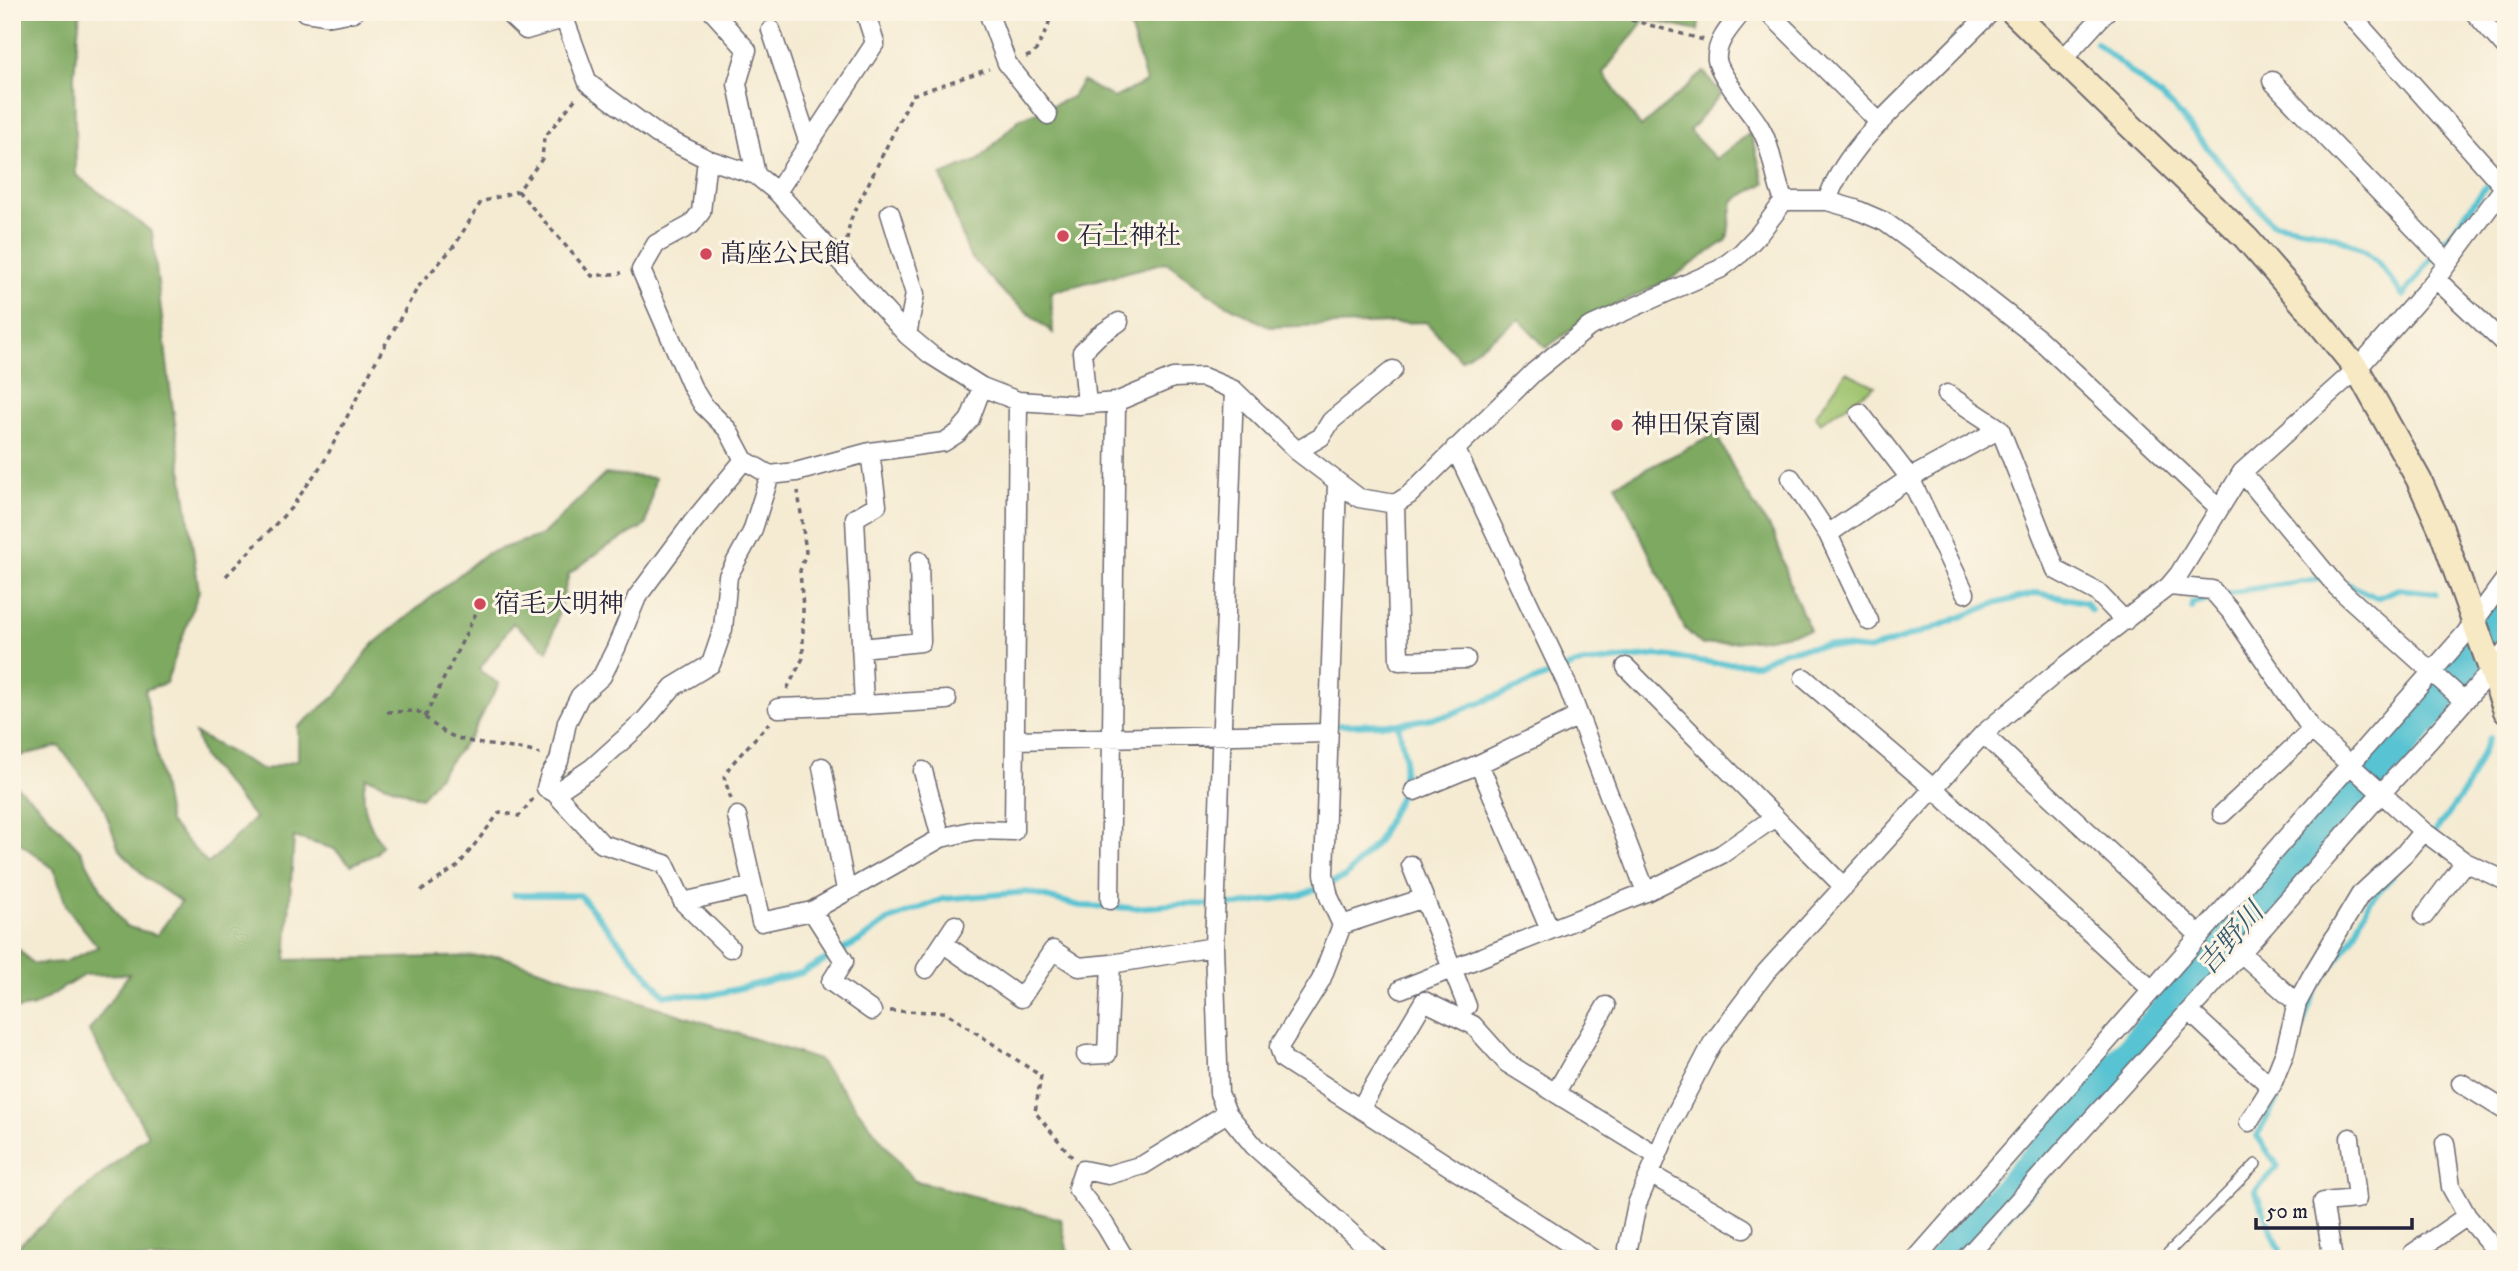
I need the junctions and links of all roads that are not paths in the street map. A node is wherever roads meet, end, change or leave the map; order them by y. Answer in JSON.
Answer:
{"nodes":[{"id":1,"x":305,"y":12,"type":"edge"},
{"id":2,"x":354,"y":12,"type":"edge"},
{"id":3,"x":713,"y":12,"type":"edge"},
{"id":4,"x":865,"y":12,"type":"edge"},
{"id":5,"x":988,"y":12,"type":"edge"},
{"id":6,"x":1742,"y":12,"type":"edge"},
{"id":7,"x":1768,"y":12,"type":"edge"},
{"id":8,"x":1991,"y":12,"type":"edge"},
{"id":9,"x":2013,"y":12,"type":"edge"},
{"id":10,"x":2106,"y":12,"type":"edge"},
{"id":11,"x":2348,"y":12,"type":"edge"},
{"id":12,"x":2474,"y":12,"type":"edge"},
{"id":13,"x":511,"y":16,"type":"dead end"},
{"id":14,"x":562,"y":16,"type":"edge"},
{"id":15,"x":771,"y":30,"type":"dead end"},
{"id":16,"x":2506,"y":48,"type":"edge"},
{"id":17,"x":2070,"y":52,"type":"junction"},
{"id":18,"x":2272,"y":81,"type":"dead end"},
{"id":19,"x":1048,"y":116,"type":"dead end"},
{"id":20,"x":1880,"y":122,"type":"junction"},
{"id":21,"x":810,"y":144,"type":"junction"},
{"id":22,"x":707,"y":159,"type":"junction"},
{"id":23,"x":755,"y":175,"type":"junction"},
{"id":24,"x":2498,"y":180,"type":"edge"},
{"id":25,"x":776,"y":192,"type":"junction"},
{"id":26,"x":1784,"y":201,"type":"junction"},
{"id":27,"x":1827,"y":201,"type":"junction"},
{"id":28,"x":890,"y":213,"type":"dead end"},
{"id":29,"x":2440,"y":253,"type":"junction"},
{"id":30,"x":2436,"y":279,"type":"junction"},
{"id":31,"x":1119,"y":322,"type":"dead end"},
{"id":32,"x":907,"y":335,"type":"junction"},
{"id":33,"x":2506,"y":345,"type":"edge"},
{"id":34,"x":2357,"y":369,"type":"junction"},
{"id":35,"x":1393,"y":370,"type":"dead end"},
{"id":36,"x":982,"y":387,"type":"junction"},
{"id":37,"x":1234,"y":390,"type":"junction"},
{"id":38,"x":1947,"y":394,"type":"dead end"},
{"id":39,"x":1018,"y":401,"type":"junction"},
{"id":40,"x":1116,"y":402,"type":"junction"},
{"id":41,"x":1087,"y":404,"type":"junction"},
{"id":42,"x":1860,"y":413,"type":"dead end"},
{"id":43,"x":2000,"y":429,"type":"junction"},
{"id":44,"x":1455,"y":448,"type":"junction"},
{"id":45,"x":1297,"y":451,"type":"junction"},
{"id":46,"x":870,"y":452,"type":"junction"},
{"id":47,"x":744,"y":460,"type":"junction"},
{"id":48,"x":2242,"y":472,"type":"junction"},
{"id":49,"x":770,"y":475,"type":"junction"},
{"id":50,"x":1791,"y":478,"type":"dead end"},
{"id":51,"x":1910,"y":478,"type":"junction"},
{"id":52,"x":1338,"y":483,"type":"junction"},
{"id":53,"x":1395,"y":504,"type":"junction"},
{"id":54,"x":2220,"y":508,"type":"junction"},
{"id":55,"x":1828,"y":534,"type":"junction"},
{"id":56,"x":919,"y":561,"type":"dead end"},
{"id":57,"x":2506,"y":578,"type":"edge"},
{"id":58,"x":2169,"y":586,"type":"junction"},
{"id":59,"x":1965,"y":593,"type":"dead end"},
{"id":60,"x":1869,"y":621,"type":"dead end"},
{"id":61,"x":2124,"y":621,"type":"junction"},
{"id":62,"x":2476,"y":628,"type":"junction"},
{"id":63,"x":861,"y":648,"type":"junction"},
{"id":64,"x":1466,"y":659,"type":"dead end"},
{"id":65,"x":2495,"y":660,"type":"edge"},
{"id":66,"x":1626,"y":667,"type":"dead end"},
{"id":67,"x":2434,"y":674,"type":"junction"},
{"id":68,"x":1804,"y":678,"type":"dead end"},
{"id":69,"x":2462,"y":698,"type":"junction"},
{"id":70,"x":947,"y":700,"type":"dead end"},
{"id":71,"x":864,"y":705,"type":"junction"},
{"id":72,"x":778,"y":708,"type":"road end"},
{"id":73,"x":2506,"y":711,"type":"edge"},
{"id":74,"x":1578,"y":716,"type":"junction"},
{"id":75,"x":2312,"y":730,"type":"junction"},
{"id":76,"x":1328,"y":733,"type":"junction"},
{"id":77,"x":1983,"y":734,"type":"junction"},
{"id":78,"x":1221,"y":735,"type":"junction"},
{"id":79,"x":1114,"y":738,"type":"junction"},
{"id":80,"x":1015,"y":740,"type":"junction"},
{"id":81,"x":1479,"y":764,"type":"junction"},
{"id":82,"x":2351,"y":767,"type":"junction"},
{"id":83,"x":822,"y":768,"type":"dead end"},
{"id":84,"x":923,"y":771,"type":"dead end"},
{"id":85,"x":1933,"y":788,"type":"junction"},
{"id":86,"x":2378,"y":790,"type":"junction"},
{"id":87,"x":1414,"y":791,"type":"dead end"},
{"id":88,"x":555,"y":793,"type":"junction"},
{"id":89,"x":2222,"y":814,"type":"dead end"},
{"id":90,"x":737,"y":816,"type":"road end"},
{"id":91,"x":1775,"y":817,"type":"junction"},
{"id":92,"x":2429,"y":835,"type":"junction"},
{"id":93,"x":941,"y":838,"type":"junction"},
{"id":94,"x":2465,"y":862,"type":"junction"},
{"id":95,"x":1411,"y":866,"type":"dead end"},
{"id":96,"x":2506,"y":881,"type":"edge"},
{"id":97,"x":753,"y":886,"type":"junction"},
{"id":98,"x":1844,"y":887,"type":"junction"},
{"id":99,"x":846,"y":890,"type":"junction"},
{"id":100,"x":1646,"y":892,"type":"junction"},
{"id":101,"x":1424,"y":898,"type":"junction"},
{"id":102,"x":1110,"y":900,"type":"dead end"},
{"id":103,"x":683,"y":902,"type":"junction"},
{"id":104,"x":812,"y":911,"type":"junction"},
{"id":105,"x":2424,"y":916,"type":"dead end"},
{"id":106,"x":955,"y":925,"type":"dead end"},
{"id":107,"x":1342,"y":925,"type":"junction"},
{"id":108,"x":1550,"y":930,"type":"junction"},
{"id":109,"x":2200,"y":936,"type":"junction"},
{"id":110,"x":944,"y":944,"type":"junction"},
{"id":111,"x":1214,"y":947,"type":"junction"},
{"id":112,"x":730,"y":948,"type":"dead end"},
{"id":113,"x":2242,"y":954,"type":"junction"},
{"id":114,"x":1111,"y":964,"type":"junction"},
{"id":115,"x":926,"y":969,"type":"dead end"},
{"id":116,"x":1452,"y":969,"type":"junction"},
{"id":117,"x":1401,"y":989,"type":"dead end"},
{"id":118,"x":2152,"y":990,"type":"junction"},
{"id":119,"x":2297,"y":1003,"type":"junction"},
{"id":120,"x":1467,"y":1006,"type":"dead end"},
{"id":121,"x":1606,"y":1006,"type":"dead end"},
{"id":122,"x":872,"y":1011,"type":"road end"},
{"id":123,"x":2190,"y":1012,"type":"junction"},
{"id":124,"x":1086,"y":1055,"type":"dead end"},
{"id":125,"x":2461,"y":1083,"type":"dead end"},
{"id":126,"x":2271,"y":1087,"type":"junction"},
{"id":127,"x":1556,"y":1092,"type":"junction"},
{"id":128,"x":1360,"y":1109,"type":"junction"},
{"id":129,"x":2506,"y":1111,"type":"edge"},
{"id":130,"x":1227,"y":1113,"type":"junction"},
{"id":131,"x":2249,"y":1122,"type":"dead end"},
{"id":132,"x":2350,"y":1138,"type":"dead end"},
{"id":133,"x":2445,"y":1143,"type":"dead end"},
{"id":134,"x":1656,"y":1155,"type":"junction"},
{"id":135,"x":2256,"y":1164,"type":"dead end"},
{"id":136,"x":1650,"y":1174,"type":"junction"},
{"id":137,"x":2467,"y":1216,"type":"junction"},
{"id":138,"x":1744,"y":1228,"type":"dead end"},
{"id":139,"x":2506,"y":1254,"type":"edge"},
{"id":140,"x":1369,"y":1255,"type":"edge"},
{"id":141,"x":1125,"y":1259,"type":"edge"},
{"id":142,"x":1593,"y":1259,"type":"edge"},
{"id":143,"x":1629,"y":1259,"type":"edge"},
{"id":144,"x":1916,"y":1259,"type":"edge"},
{"id":145,"x":1965,"y":1259,"type":"edge"},
{"id":146,"x":2162,"y":1259,"type":"edge"},
{"id":147,"x":2333,"y":1259,"type":"edge"},
{"id":148,"x":2411,"y":1259,"type":"edge"}],
"edges":[{"from":1,"to":2,"type":"street"},
{"from":3,"to":23,"type":"street"},
{"from":4,"to":21,"type":"street"},
{"from":5,"to":19,"type":"street"},
{"from":6,"to":26,"type":"street"},
{"from":7,"to":20,"type":"street"},
{"from":8,"to":20,"type":"street"},
{"from":9,"to":17,"type":"street"},
{"from":10,"to":17,"type":"street"},
{"from":11,"to":24,"type":"street"},
{"from":12,"to":16,"type":"street"},
{"from":13,"to":14,"type":"street"},
{"from":14,"to":22,"type":"street"},
{"from":15,"to":21,"type":"street"},
{"from":17,"to":34,"type":"street"},
{"from":18,"to":29,"type":"street"},
{"from":20,"to":27,"type":"street"},
{"from":21,"to":25,"type":"street"},
{"from":22,"to":23,"type":"street"},
{"from":22,"to":47,"type":"street"},
{"from":23,"to":25,"type":"street"},
{"from":24,"to":29,"type":"street"},
{"from":25,"to":32,"type":"street"},
{"from":26,"to":27,"type":"street"},
{"from":26,"to":44,"type":"street"},
{"from":27,"to":54,"type":"street"},
{"from":28,"to":32,"type":"street"},
{"from":29,"to":30,"type":"street"},
{"from":30,"to":33,"type":"street"},
{"from":30,"to":34,"type":"street"},
{"from":31,"to":41,"type":"street"},
{"from":32,"to":36,"type":"street"},
{"from":34,"to":48,"type":"street"},
{"from":34,"to":62,"type":"street"},
{"from":35,"to":45,"type":"street"},
{"from":36,"to":39,"type":"street"},
{"from":36,"to":46,"type":"street"},
{"from":37,"to":40,"type":"street"},
{"from":37,"to":45,"type":"street"},
{"from":37,"to":78,"type":"street"},
{"from":38,"to":43,"type":"street"},
{"from":39,"to":41,"type":"street"},
{"from":39,"to":80,"type":"street"},
{"from":40,"to":41,"type":"street"},
{"from":40,"to":79,"type":"street"},
{"from":42,"to":51,"type":"street"},
{"from":43,"to":51,"type":"street"},
{"from":43,"to":61,"type":"street"},
{"from":44,"to":53,"type":"street"},
{"from":44,"to":74,"type":"street"},
{"from":45,"to":52,"type":"street"},
{"from":46,"to":49,"type":"street"},
{"from":46,"to":63,"type":"street"},
{"from":47,"to":49,"type":"street"},
{"from":47,"to":88,"type":"street"},
{"from":48,"to":54,"type":"street"},
{"from":48,"to":67,"type":"street"},
{"from":49,"to":88,"type":"street"},
{"from":50,"to":55,"type":"street"},
{"from":51,"to":55,"type":"street"},
{"from":51,"to":59,"type":"street"},
{"from":52,"to":53,"type":"street"},
{"from":52,"to":76,"type":"street"},
{"from":53,"to":64,"type":"street"},
{"from":54,"to":58,"type":"street"},
{"from":55,"to":60,"type":"street"},
{"from":56,"to":63,"type":"street"},
{"from":57,"to":62,"type":"street"},
{"from":58,"to":61,"type":"street"},
{"from":58,"to":75,"type":"street"},
{"from":61,"to":77,"type":"street"},
{"from":62,"to":65,"type":"street"},
{"from":62,"to":67,"type":"street"},
{"from":63,"to":71,"type":"street"},
{"from":65,"to":69,"type":"street"},
{"from":65,"to":73,"type":"street"},
{"from":66,"to":91,"type":"street"},
{"from":67,"to":69,"type":"street"},
{"from":67,"to":82,"type":"street"},
{"from":68,"to":85,"type":"street"},
{"from":69,"to":86,"type":"street"},
{"from":70,"to":71,"type":"street"},
{"from":71,"to":72,"type":"street"},
{"from":74,"to":81,"type":"street"},
{"from":74,"to":100,"type":"street"},
{"from":75,"to":82,"type":"street"},
{"from":75,"to":89,"type":"street"},
{"from":76,"to":78,"type":"street"},
{"from":76,"to":107,"type":"street"},
{"from":77,"to":85,"type":"street"},
{"from":77,"to":109,"type":"street"},
{"from":78,"to":79,"type":"street"},
{"from":78,"to":111,"type":"street"},
{"from":79,"to":80,"type":"street"},
{"from":79,"to":102,"type":"street"},
{"from":80,"to":93,"type":"street"},
{"from":81,"to":87,"type":"street"},
{"from":81,"to":108,"type":"street"},
{"from":82,"to":86,"type":"street"},
{"from":82,"to":109,"type":"street"},
{"from":83,"to":99,"type":"street"},
{"from":84,"to":93,"type":"street"},
{"from":85,"to":98,"type":"street"},
{"from":85,"to":118,"type":"street"},
{"from":86,"to":92,"type":"street"},
{"from":86,"to":113,"type":"street"},
{"from":88,"to":103,"type":"street"},
{"from":90,"to":97,"type":"street"},
{"from":91,"to":98,"type":"street"},
{"from":91,"to":100,"type":"street"},
{"from":92,"to":94,"type":"street"},
{"from":92,"to":119,"type":"street"},
{"from":93,"to":99,"type":"street"},
{"from":94,"to":96,"type":"street"},
{"from":94,"to":105,"type":"street"},
{"from":95,"to":101,"type":"street"},
{"from":97,"to":103,"type":"street"},
{"from":97,"to":104,"type":"street"},
{"from":98,"to":134,"type":"street"},
{"from":99,"to":104,"type":"street"},
{"from":100,"to":108,"type":"street"},
{"from":101,"to":107,"type":"street"},
{"from":101,"to":116,"type":"street"},
{"from":103,"to":112,"type":"street"},
{"from":104,"to":122,"type":"street"},
{"from":106,"to":110,"type":"street"},
{"from":107,"to":128,"type":"street"},
{"from":108,"to":116,"type":"street"},
{"from":109,"to":118,"type":"street"},
{"from":110,"to":114,"type":"street"},
{"from":110,"to":115,"type":"street"},
{"from":111,"to":114,"type":"street"},
{"from":111,"to":130,"type":"street"},
{"from":113,"to":119,"type":"street"},
{"from":113,"to":123,"type":"street"},
{"from":114,"to":124,"type":"street"},
{"from":116,"to":117,"type":"street"},
{"from":116,"to":120,"type":"street"},
{"from":118,"to":144,"type":"street"},
{"from":119,"to":126,"type":"street"},
{"from":121,"to":127,"type":"street"},
{"from":123,"to":126,"type":"street"},
{"from":123,"to":145,"type":"street"},
{"from":125,"to":129,"type":"street"},
{"from":126,"to":131,"type":"street"},
{"from":127,"to":128,"type":"street"},
{"from":127,"to":134,"type":"street"},
{"from":128,"to":142,"type":"street"},
{"from":130,"to":140,"type":"street"},
{"from":130,"to":141,"type":"street"},
{"from":132,"to":147,"type":"street"},
{"from":133,"to":137,"type":"street"},
{"from":134,"to":136,"type":"street"},
{"from":135,"to":146,"type":"lane"},
{"from":136,"to":138,"type":"street"},
{"from":136,"to":143,"type":"street"},
{"from":137,"to":139,"type":"street"},
{"from":137,"to":148,"type":"street"}]}
